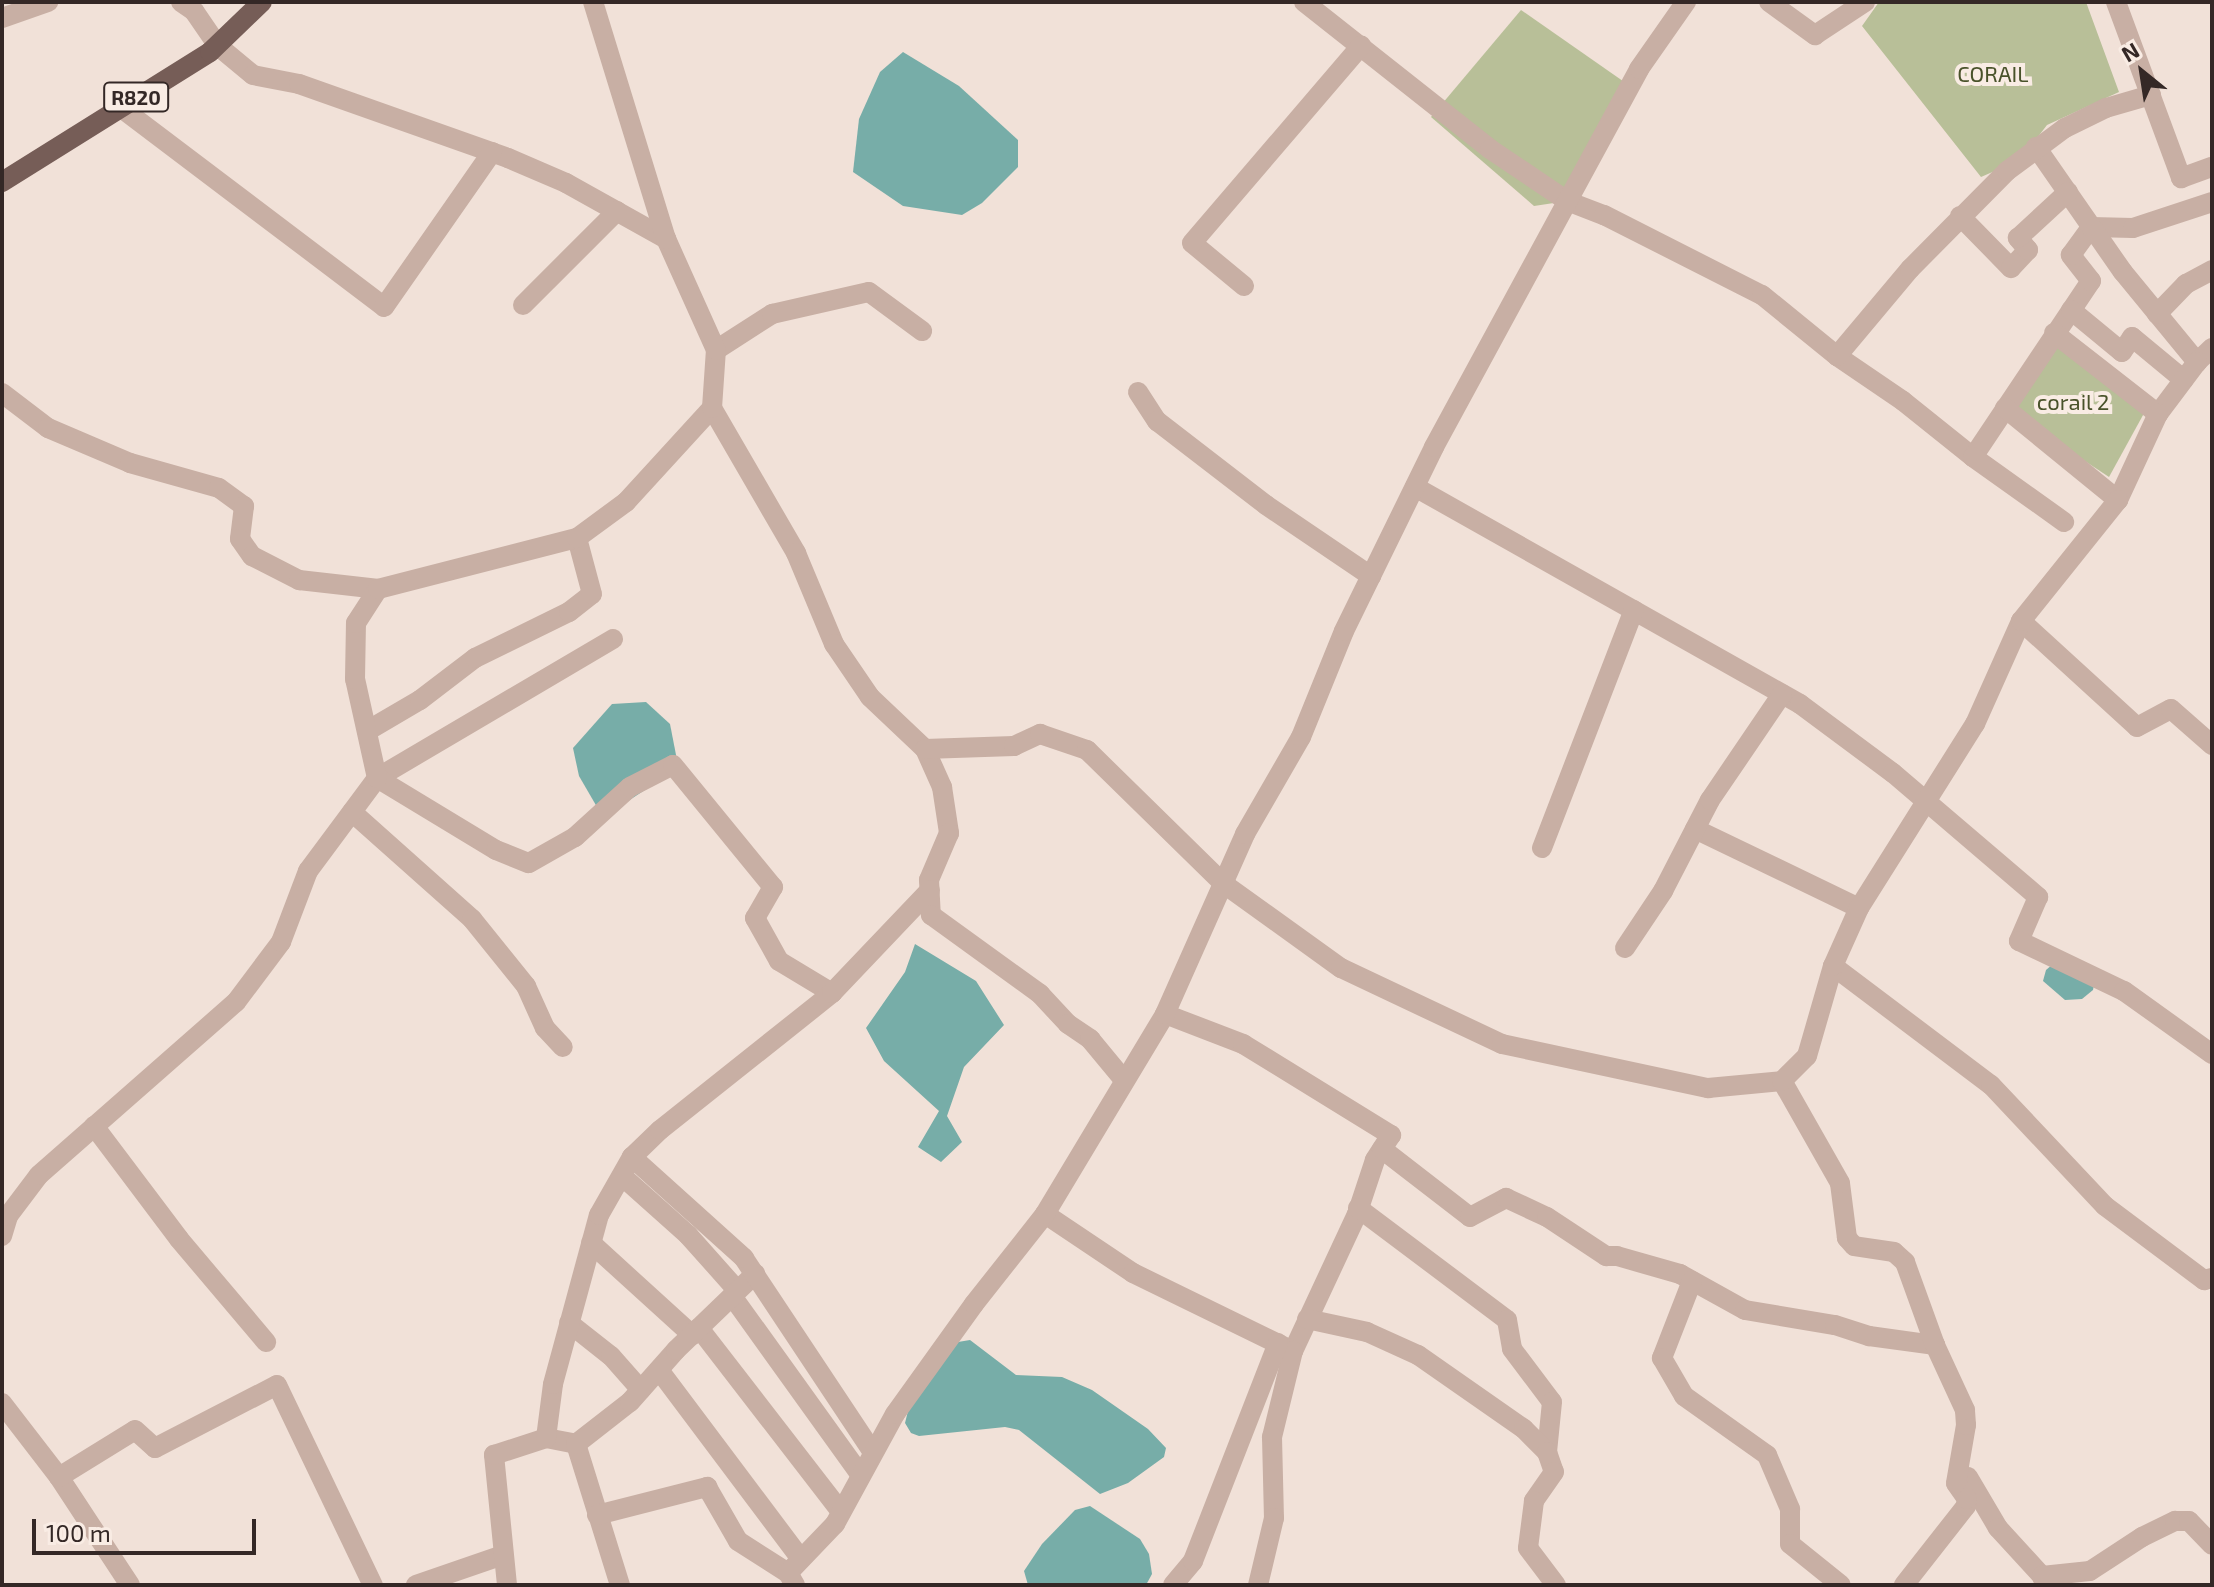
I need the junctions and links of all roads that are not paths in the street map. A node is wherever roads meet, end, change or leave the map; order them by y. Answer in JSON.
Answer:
{"nodes":[{"id":1,"x":48,"y":2,"type":"edge"},
{"id":2,"x":181,"y":2,"type":"edge"},
{"id":3,"x":262,"y":2,"type":"edge"},
{"id":4,"x":593,"y":2,"type":"edge"},
{"id":5,"x":1304,"y":2,"type":"edge"},
{"id":6,"x":1686,"y":2,"type":"edge"},
{"id":7,"x":1865,"y":2,"type":"edge"},
{"id":8,"x":2116,"y":2,"type":"edge"},
{"id":9,"x":1778,"y":5,"type":"edge"},
{"id":10,"x":2,"y":18,"type":"edge"},
{"id":11,"x":218,"y":46,"type":"junction"},
{"id":12,"x":1361,"y":46,"type":"junction"},
{"id":13,"x":2151,"y":95,"type":"junction"},
{"id":14,"x":120,"y":107,"type":"junction"},
{"id":15,"x":2036,"y":147,"type":"junction"},
{"id":16,"x":492,"y":152,"type":"junction"},
{"id":17,"x":2212,"y":167,"type":"edge"},
{"id":18,"x":2,"y":182,"type":"edge"},
{"id":19,"x":2068,"y":192,"type":"junction"},
{"id":20,"x":1567,"y":201,"type":"junction"},
{"id":21,"x":2212,"y":202,"type":"edge"},
{"id":22,"x":617,"y":211,"type":"junction"},
{"id":23,"x":1960,"y":216,"type":"junction"},
{"id":24,"x":2091,"y":227,"type":"junction"},
{"id":25,"x":666,"y":239,"type":"junction"},
{"id":26,"x":2212,"y":270,"type":"edge"},
{"id":27,"x":1244,"y":286,"type":"dead end"},
{"id":28,"x":523,"y":305,"type":"dead end"},
{"id":29,"x":2071,"y":310,"type":"junction"},
{"id":30,"x":2157,"y":314,"type":"junction"},
{"id":31,"x":922,"y":331,"type":"dead end"},
{"id":32,"x":2054,"y":333,"type":"junction"},
{"id":33,"x":716,"y":350,"type":"junction"},
{"id":34,"x":2205,"y":355,"type":"edge"},
{"id":35,"x":1837,"y":356,"type":"junction"},
{"id":36,"x":2184,"y":380,"type":"junction"},
{"id":37,"x":1138,"y":392,"type":"dead end"},
{"id":38,"x":2,"y":393,"type":"edge"},
{"id":39,"x":712,"y":408,"type":"junction"},
{"id":40,"x":2005,"y":408,"type":"junction"},
{"id":41,"x":2158,"y":414,"type":"junction"},
{"id":42,"x":1973,"y":457,"type":"junction"},
{"id":43,"x":1415,"y":487,"type":"junction"},
{"id":44,"x":2118,"y":500,"type":"junction"},
{"id":45,"x":2064,"y":522,"type":"dead end"},
{"id":46,"x":577,"y":538,"type":"junction"},
{"id":47,"x":1371,"y":576,"type":"junction"},
{"id":48,"x":378,"y":589,"type":"junction"},
{"id":49,"x":1634,"y":610,"type":"junction"},
{"id":50,"x":2021,"y":621,"type":"junction"},
{"id":51,"x":613,"y":639,"type":"dead end"},
{"id":52,"x":1782,"y":694,"type":"junction"},
{"id":53,"x":367,"y":731,"type":"junction"},
{"id":54,"x":2212,"y":745,"type":"edge"},
{"id":55,"x":925,"y":749,"type":"junction"},
{"id":56,"x":377,"y":778,"type":"junction"},
{"id":57,"x":1927,"y":803,"type":"junction"},
{"id":58,"x":352,"y":812,"type":"junction"},
{"id":59,"x":1695,"y":829,"type":"junction"},
{"id":60,"x":1542,"y":848,"type":"dead end"},
{"id":61,"x":1224,"y":884,"type":"junction"},
{"id":62,"x":930,"y":890,"type":"junction"},
{"id":63,"x":1859,"y":908,"type":"junction"},
{"id":64,"x":1625,"y":948,"type":"dead end"},
{"id":65,"x":1833,"y":966,"type":"junction"},
{"id":66,"x":832,"y":993,"type":"junction"},
{"id":67,"x":1165,"y":1014,"type":"junction"},
{"id":68,"x":563,"y":1047,"type":"dead end"},
{"id":69,"x":2212,"y":1054,"type":"edge"},
{"id":70,"x":1124,"y":1080,"type":"junction"},
{"id":71,"x":1782,"y":1081,"type":"junction"},
{"id":72,"x":94,"y":1126,"type":"junction"},
{"id":73,"x":1382,"y":1149,"type":"junction"},
{"id":74,"x":632,"y":1157,"type":"junction"},
{"id":75,"x":622,"y":1176,"type":"junction"},
{"id":76,"x":1358,"y":1208,"type":"junction"},
{"id":77,"x":1045,"y":1214,"type":"junction"},
{"id":78,"x":2,"y":1236,"type":"edge"},
{"id":79,"x":591,"y":1243,"type":"junction"},
{"id":80,"x":755,"y":1274,"type":"junction"},
{"id":81,"x":2212,"y":1278,"type":"edge"},
{"id":82,"x":1692,"y":1281,"type":"junction"},
{"id":83,"x":735,"y":1293,"type":"junction"},
{"id":84,"x":1307,"y":1319,"type":"junction"},
{"id":85,"x":569,"y":1323,"type":"junction"},
{"id":86,"x":696,"y":1331,"type":"junction"},
{"id":87,"x":266,"y":1342,"type":"dead end"},
{"id":88,"x":1935,"y":1345,"type":"junction"},
{"id":89,"x":1285,"y":1347,"type":"junction"},
{"id":90,"x":659,"y":1370,"type":"junction"},
{"id":91,"x":641,"y":1390,"type":"junction"},
{"id":92,"x":2,"y":1403,"type":"edge"},
{"id":93,"x":546,"y":1438,"type":"junction"},
{"id":94,"x":576,"y":1444,"type":"junction"},
{"id":95,"x":872,"y":1451,"type":"junction"},
{"id":96,"x":1547,"y":1452,"type":"junction"},
{"id":97,"x":1961,"y":1463,"type":"junction"},
{"id":98,"x":860,"y":1474,"type":"junction"},
{"id":99,"x":59,"y":1477,"type":"junction"},
{"id":100,"x":841,"y":1512,"type":"junction"},
{"id":101,"x":597,"y":1515,"type":"junction"},
{"id":102,"x":2212,"y":1545,"type":"edge"},
{"id":103,"x":503,"y":1555,"type":"junction"},
{"id":104,"x":794,"y":1572,"type":"edge"},
{"id":105,"x":2044,"y":1580,"type":"edge"},
{"id":106,"x":130,"y":1585,"type":"edge"},
{"id":107,"x":373,"y":1585,"type":"edge"},
{"id":108,"x":416,"y":1585,"type":"edge"},
{"id":109,"x":507,"y":1585,"type":"edge"},
{"id":110,"x":620,"y":1585,"type":"edge"},
{"id":111,"x":1173,"y":1585,"type":"edge"},
{"id":112,"x":1258,"y":1585,"type":"edge"},
{"id":113,"x":1556,"y":1585,"type":"edge"},
{"id":114,"x":1841,"y":1585,"type":"edge"},
{"id":115,"x":1904,"y":1585,"type":"edge"}],
"edges":[{"from":1,"to":10,"type":"street"},
{"from":2,"to":11,"type":"street"},
{"from":3,"to":11,"type":"main road","number":"R820"},
{"from":4,"to":25,"type":"street"},
{"from":5,"to":12,"type":"street"},
{"from":6,"to":20,"type":"street"},
{"from":7,"to":9,"type":"street"},
{"from":8,"to":13,"type":"street"},
{"from":11,"to":14,"type":"main road","number":"R820"},
{"from":11,"to":16,"type":"street"},
{"from":12,"to":20,"type":"street"},
{"from":12,"to":27,"type":"street"},
{"from":13,"to":15,"type":"street"},
{"from":13,"to":17,"type":"street"},
{"from":14,"to":16,"type":"street"},
{"from":14,"to":18,"type":"main road","number":"R820"},
{"from":15,"to":19,"type":"street"},
{"from":15,"to":23,"type":"street"},
{"from":16,"to":22,"type":"street"},
{"from":19,"to":23,"type":"street"},
{"from":19,"to":24,"type":"street"},
{"from":20,"to":35,"type":"street"},
{"from":20,"to":43,"type":"street"},
{"from":21,"to":24,"type":"street"},
{"from":22,"to":25,"type":"street"},
{"from":22,"to":28,"type":"street"},
{"from":23,"to":35,"type":"street"},
{"from":24,"to":29,"type":"street"},
{"from":24,"to":30,"type":"street"},
{"from":25,"to":33,"type":"street"},
{"from":26,"to":30,"type":"street"},
{"from":29,"to":32,"type":"street"},
{"from":29,"to":36,"type":"street"},
{"from":30,"to":34,"type":"street"},
{"from":31,"to":33,"type":"street"},
{"from":32,"to":40,"type":"street"},
{"from":32,"to":41,"type":"street"},
{"from":33,"to":39,"type":"street"},
{"from":34,"to":36,"type":"street"},
{"from":35,"to":42,"type":"street"},
{"from":36,"to":41,"type":"street"},
{"from":37,"to":47,"type":"street"},
{"from":38,"to":48,"type":"street"},
{"from":39,"to":46,"type":"street"},
{"from":39,"to":55,"type":"street"},
{"from":40,"to":42,"type":"street"},
{"from":40,"to":44,"type":"street"},
{"from":41,"to":44,"type":"street"},
{"from":42,"to":45,"type":"street"},
{"from":43,"to":47,"type":"street"},
{"from":43,"to":49,"type":"street"},
{"from":44,"to":50,"type":"street"},
{"from":46,"to":48,"type":"street"},
{"from":46,"to":53,"type":"street"},
{"from":47,"to":61,"type":"street"},
{"from":48,"to":53,"type":"street"},
{"from":49,"to":52,"type":"street"},
{"from":49,"to":60,"type":"street"},
{"from":50,"to":54,"type":"street"},
{"from":50,"to":57,"type":"street"},
{"from":51,"to":56,"type":"street"},
{"from":52,"to":57,"type":"street"},
{"from":52,"to":59,"type":"street"},
{"from":53,"to":56,"type":"street"},
{"from":55,"to":61,"type":"street"},
{"from":55,"to":62,"type":"street"},
{"from":56,"to":58,"type":"street"},
{"from":56,"to":66,"type":"street"},
{"from":57,"to":63,"type":"street"},
{"from":57,"to":69,"type":"street"},
{"from":58,"to":68,"type":"street"},
{"from":58,"to":72,"type":"street"},
{"from":59,"to":63,"type":"street"},
{"from":59,"to":64,"type":"street"},
{"from":61,"to":67,"type":"street"},
{"from":61,"to":71,"type":"street"},
{"from":62,"to":66,"type":"street"},
{"from":62,"to":70,"type":"street"},
{"from":63,"to":65,"type":"street"},
{"from":65,"to":71,"type":"street"},
{"from":65,"to":81,"type":"street"},
{"from":66,"to":74,"type":"street"},
{"from":67,"to":70,"type":"street"},
{"from":67,"to":73,"type":"street"},
{"from":70,"to":77,"type":"street"},
{"from":71,"to":88,"type":"street"},
{"from":72,"to":78,"type":"street"},
{"from":72,"to":87,"type":"street"},
{"from":73,"to":76,"type":"street"},
{"from":73,"to":82,"type":"street"},
{"from":74,"to":75,"type":"street"},
{"from":74,"to":80,"type":"street"},
{"from":75,"to":79,"type":"street"},
{"from":75,"to":83,"type":"street"},
{"from":76,"to":84,"type":"street"},
{"from":76,"to":96,"type":"street"},
{"from":77,"to":89,"type":"street"},
{"from":77,"to":95,"type":"street"},
{"from":79,"to":85,"type":"street"},
{"from":79,"to":86,"type":"street"},
{"from":80,"to":83,"type":"street"},
{"from":80,"to":95,"type":"street"},
{"from":82,"to":88,"type":"street"},
{"from":82,"to":114,"type":"street"},
{"from":83,"to":86,"type":"street"},
{"from":83,"to":98,"type":"street"},
{"from":84,"to":89,"type":"street"},
{"from":84,"to":96,"type":"street"},
{"from":85,"to":91,"type":"street"},
{"from":85,"to":93,"type":"street"},
{"from":86,"to":90,"type":"street"},
{"from":86,"to":100,"type":"street"},
{"from":88,"to":97,"type":"street"},
{"from":89,"to":111,"type":"street"},
{"from":89,"to":112,"type":"street"},
{"from":90,"to":91,"type":"street"},
{"from":90,"to":104,"type":"street"},
{"from":91,"to":94,"type":"street"},
{"from":92,"to":99,"type":"street"},
{"from":93,"to":94,"type":"street"},
{"from":93,"to":103,"type":"street"},
{"from":94,"to":101,"type":"street"},
{"from":95,"to":98,"type":"street"},
{"from":96,"to":113,"type":"street"},
{"from":97,"to":105,"type":"street"},
{"from":97,"to":115,"type":"street"},
{"from":98,"to":100,"type":"street"},
{"from":99,"to":106,"type":"street"},
{"from":99,"to":107,"type":"street"},
{"from":100,"to":104,"type":"street"},
{"from":101,"to":104,"type":"street"},
{"from":101,"to":110,"type":"street"},
{"from":102,"to":105,"type":"street"},
{"from":103,"to":108,"type":"street"},
{"from":103,"to":109,"type":"street"}]}
